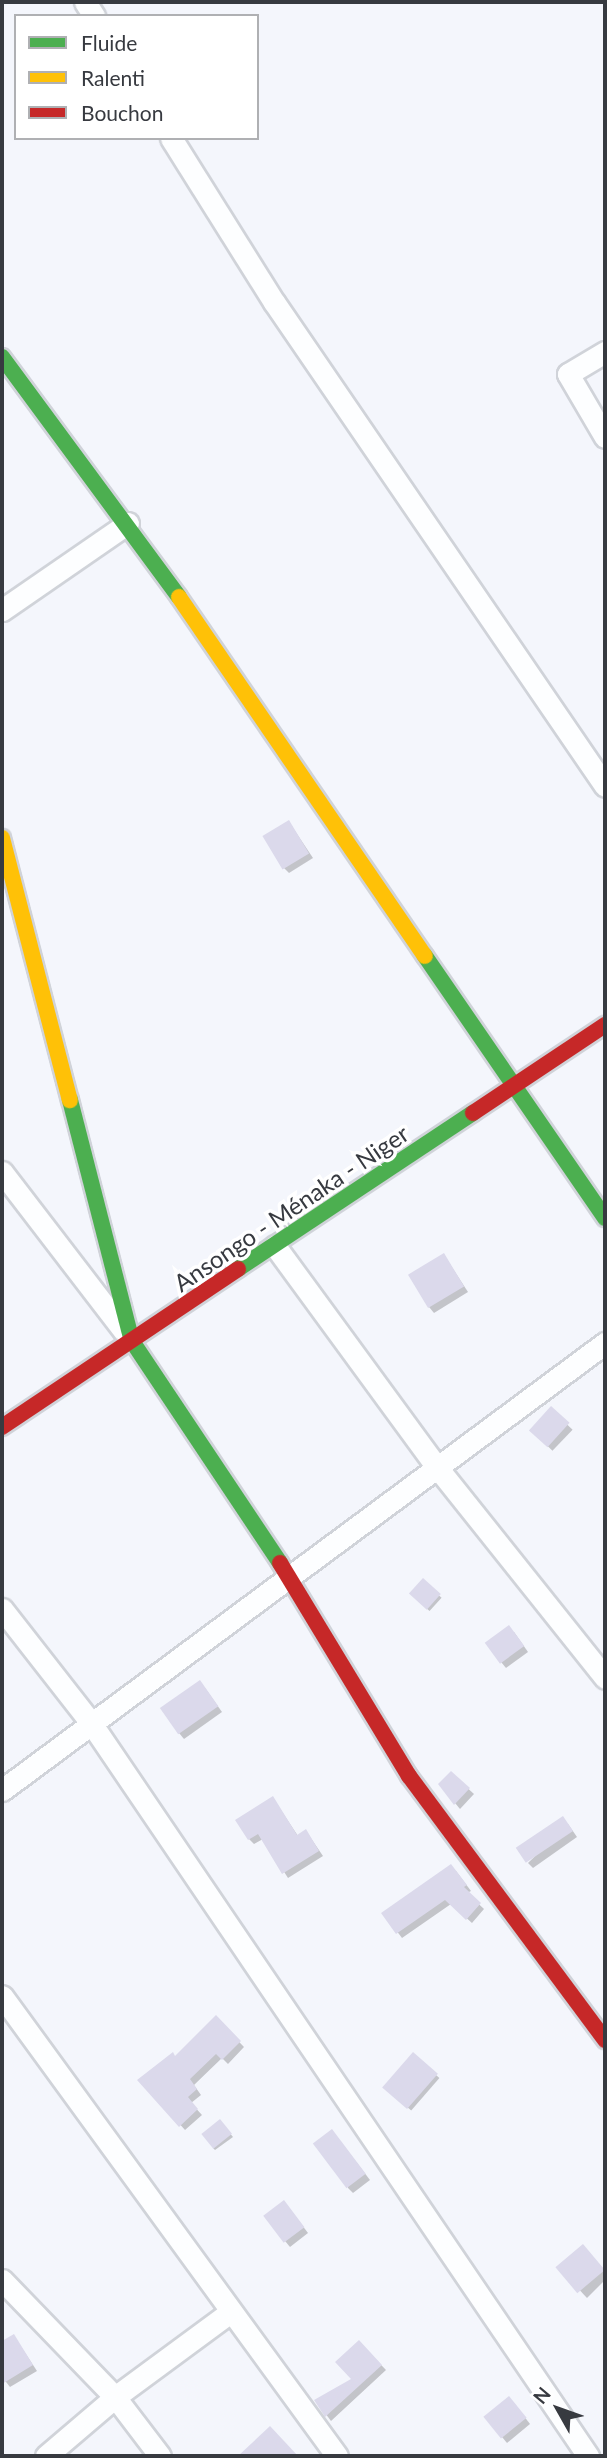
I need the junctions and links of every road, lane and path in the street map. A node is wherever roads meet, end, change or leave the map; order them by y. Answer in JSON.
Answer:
{"nodes":[{"id":1,"x":172,"y":140,"type":"edge"},
{"id":2,"x":605,"y":352,"type":"edge"},
{"id":3,"x":2,"y":358,"type":"edge"},
{"id":4,"x":605,"y":437,"type":"edge"},
{"id":5,"x":128,"y":523,"type":"junction"},
{"id":6,"x":2,"y":610,"type":"edge"},
{"id":7,"x":605,"y":786,"type":"edge"},
{"id":8,"x":2,"y":838,"type":"edge"},
{"id":9,"x":605,"y":1025,"type":"edge"},
{"id":10,"x":514,"y":1087,"type":"junction"},
{"id":11,"x":2,"y":1172,"type":"edge"},
{"id":12,"x":605,"y":1217,"type":"edge"},
{"id":13,"x":275,"y":1246,"type":"junction"},
{"id":14,"x":131,"y":1341,"type":"junction"},
{"id":15,"x":605,"y":1343,"type":"edge"},
{"id":16,"x":2,"y":1427,"type":"edge"},
{"id":17,"x":436,"y":1466,"type":"junction"},
{"id":18,"x":287,"y":1574,"type":"junction"},
{"id":19,"x":2,"y":1609,"type":"edge"},
{"id":20,"x":605,"y":1678,"type":"edge"},
{"id":21,"x":91,"y":1723,"type":"junction"},
{"id":22,"x":2,"y":1790,"type":"edge"},
{"id":23,"x":2,"y":1996,"type":"edge"},
{"id":24,"x":605,"y":2040,"type":"edge"},
{"id":25,"x":2,"y":2280,"type":"edge"},
{"id":26,"x":229,"y":2313,"type":"junction"},
{"id":27,"x":115,"y":2397,"type":"junction"},
{"id":28,"x":46,"y":2456,"type":"edge"},
{"id":29,"x":160,"y":2456,"type":"edge"},
{"id":30,"x":337,"y":2456,"type":"edge"},
{"id":31,"x":587,"y":2456,"type":"edge"}],
"edges":[{"from":1,"to":7,"type":"street"},
{"from":2,"to":4,"type":"street"},
{"from":3,"to":5,"type":"street"},
{"from":5,"to":6,"type":"street"},
{"from":5,"to":10,"type":"street"},
{"from":8,"to":14,"type":"street"},
{"from":9,"to":10,"type":"street","name":"Ansongo - Ménaka - Niger"},
{"from":10,"to":12,"type":"street"},
{"from":10,"to":13,"type":"street","name":"Ansongo - Ménaka - Niger"},
{"from":11,"to":14,"type":"street"},
{"from":13,"to":14,"type":"street","name":"Ansongo - Ménaka - Niger"},
{"from":13,"to":17,"type":"street"},
{"from":14,"to":16,"type":"street","name":"Ansongo - Ménaka - Niger"},
{"from":14,"to":18,"type":"street"},
{"from":15,"to":17,"type":"street"},
{"from":17,"to":18,"type":"street"},
{"from":17,"to":20,"type":"street"},
{"from":18,"to":21,"type":"street"},
{"from":18,"to":24,"type":"street"},
{"from":19,"to":21,"type":"street"},
{"from":21,"to":22,"type":"street"},
{"from":21,"to":31,"type":"street"},
{"from":23,"to":26,"type":"street"},
{"from":25,"to":27,"type":"street"},
{"from":26,"to":27,"type":"street"},
{"from":26,"to":30,"type":"street"},
{"from":27,"to":28,"type":"street"},
{"from":27,"to":29,"type":"street"}]}
